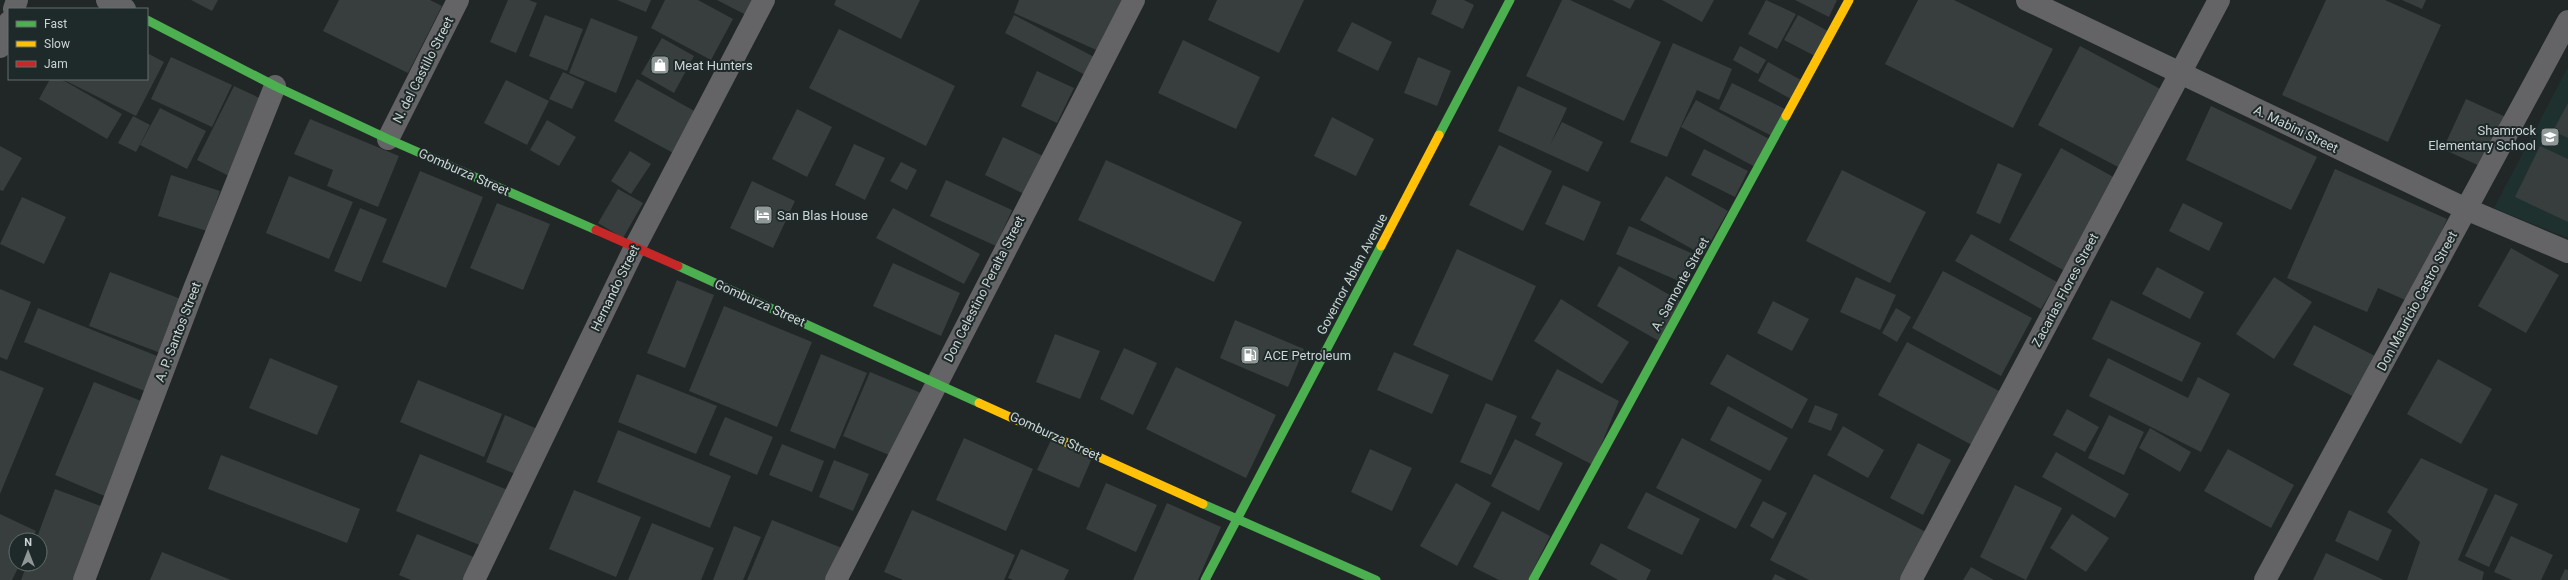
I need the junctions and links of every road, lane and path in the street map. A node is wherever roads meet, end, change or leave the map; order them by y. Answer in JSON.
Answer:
{"nodes":[{"id":1,"x":107,"y":0,"type":"edge"},
{"id":2,"x":458,"y":0,"type":"edge"},
{"id":3,"x":764,"y":0,"type":"edge"},
{"id":4,"x":1134,"y":0,"type":"edge"},
{"id":5,"x":1510,"y":0,"type":"edge"},
{"id":6,"x":1849,"y":0,"type":"edge"},
{"id":7,"x":2027,"y":0,"type":"edge"},
{"id":8,"x":2219,"y":0,"type":"edge"},
{"id":9,"x":122,"y":8,"type":"edge"},
{"id":10,"x":148,"y":21,"type":"edge"},
{"id":11,"x":2568,"y":21,"type":"edge"},
{"id":12,"x":8,"y":25,"type":"edge"},
{"id":13,"x":0,"y":47,"type":"edge"},
{"id":14,"x":2180,"y":73,"type":"junction"},
{"id":15,"x":275,"y":86,"type":"junction"},
{"id":16,"x":388,"y":139,"type":"junction"},
{"id":17,"x":2466,"y":209,"type":"junction"},
{"id":18,"x":635,"y":247,"type":"junction"},
{"id":19,"x":2568,"y":252,"type":"edge"},
{"id":20,"x":936,"y":382,"type":"junction"},
{"id":21,"x":1238,"y":520,"type":"junction"},
{"id":22,"x":84,"y":580,"type":"edge"},
{"id":23,"x":474,"y":580,"type":"edge"},
{"id":24,"x":836,"y":580,"type":"edge"},
{"id":25,"x":1205,"y":580,"type":"edge"},
{"id":26,"x":1376,"y":580,"type":"edge"},
{"id":27,"x":1533,"y":580,"type":"edge"},
{"id":28,"x":1912,"y":580,"type":"edge"},
{"id":29,"x":2265,"y":580,"type":"edge"}],
"edges":[{"from":1,"to":9,"type":"street"},
{"from":2,"to":16,"type":"street","name":"N. del Castillo Street"},
{"from":3,"to":18,"type":"street","name":"Hernando Street"},
{"from":4,"to":20,"type":"street","name":"Don Celestino Peralta Street"},
{"from":5,"to":21,"type":"street","name":"Governor Ablan Avenue"},
{"from":6,"to":27,"type":"street","name":"A. Samonte Street"},
{"from":7,"to":14,"type":"street","name":"A. Mabini Street"},
{"from":8,"to":14,"type":"street","name":"Zacarias Flores Street"},
{"from":10,"to":15,"type":"street","name":"Gomburza Street"},
{"from":11,"to":17,"type":"street","name":"Don Mauricio Castro Street"},
{"from":12,"to":13,"type":"street"},
{"from":14,"to":17,"type":"street","name":"A. Mabini Street"},
{"from":14,"to":28,"type":"street","name":"Zacarias Flores Street"},
{"from":15,"to":16,"type":"street","name":"Gomburza Street"},
{"from":15,"to":22,"type":"street","name":"A. P. Santos Street"},
{"from":16,"to":18,"type":"street","name":"Gomburza Street"},
{"from":17,"to":19,"type":"street","name":"A. Mabini Street"},
{"from":17,"to":29,"type":"street","name":"Don Mauricio Castro Street"},
{"from":18,"to":20,"type":"street","name":"Gomburza Street"},
{"from":18,"to":23,"type":"street","name":"Hernando Street"},
{"from":20,"to":21,"type":"street","name":"Gomburza Street"},
{"from":20,"to":24,"type":"street","name":"Don Celestino Peralta Street"},
{"from":21,"to":25,"type":"street","name":"Governor Ablan Avenue"},
{"from":21,"to":26,"type":"street","name":"Gomburza Street"}]}
